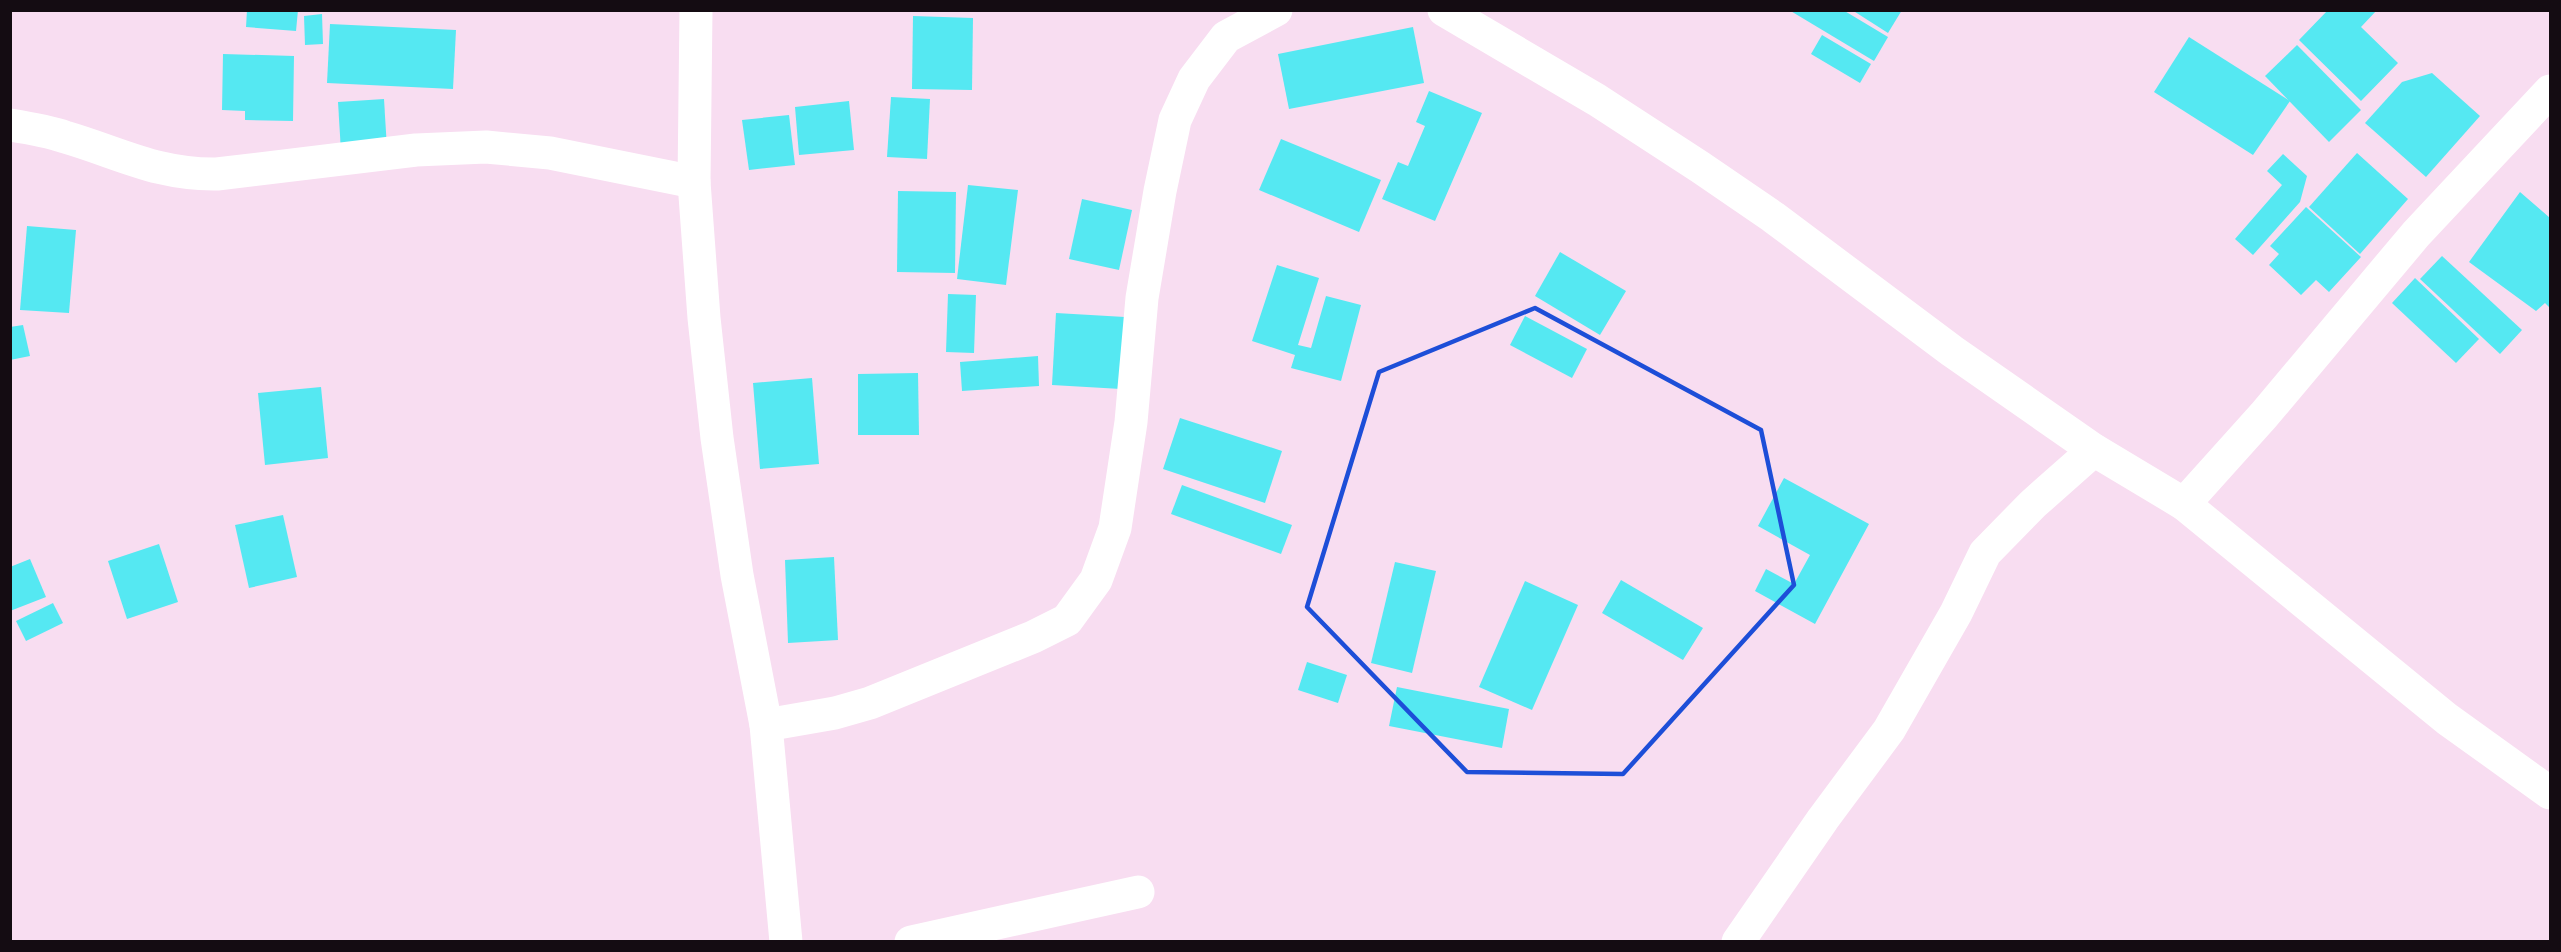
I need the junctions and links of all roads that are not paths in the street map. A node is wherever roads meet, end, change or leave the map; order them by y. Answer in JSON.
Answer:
{"nodes":[{"id":1,"x":696,"y":10,"type":"edge"},
{"id":2,"x":1276,"y":10,"type":"edge"},
{"id":3,"x":1444,"y":10,"type":"edge"},
{"id":4,"x":2550,"y":92,"type":"edge"},
{"id":5,"x":10,"y":125,"type":"edge"},
{"id":6,"x":694,"y":182,"type":"junction"},
{"id":7,"x":2094,"y":450,"type":"junction"},
{"id":8,"x":2184,"y":504,"type":"junction"},
{"id":9,"x":766,"y":725,"type":"junction"},
{"id":10,"x":2550,"y":793,"type":"edge"},
{"id":11,"x":1138,"y":892,"type":"dead end"},
{"id":12,"x":786,"y":942,"type":"edge"},
{"id":13,"x":910,"y":942,"type":"edge"},
{"id":14,"x":1738,"y":942,"type":"edge"}],
"edges":[{"from":1,"to":6,"type":"street"},
{"from":2,"to":9,"type":"street"},
{"from":3,"to":7,"type":"street"},
{"from":4,"to":8,"type":"street"},
{"from":5,"to":6,"type":"street"},
{"from":6,"to":9,"type":"street"},
{"from":7,"to":8,"type":"street"},
{"from":7,"to":14,"type":"street"},
{"from":8,"to":10,"type":"street"},
{"from":9,"to":12,"type":"street"},
{"from":11,"to":13,"type":"street"}]}
